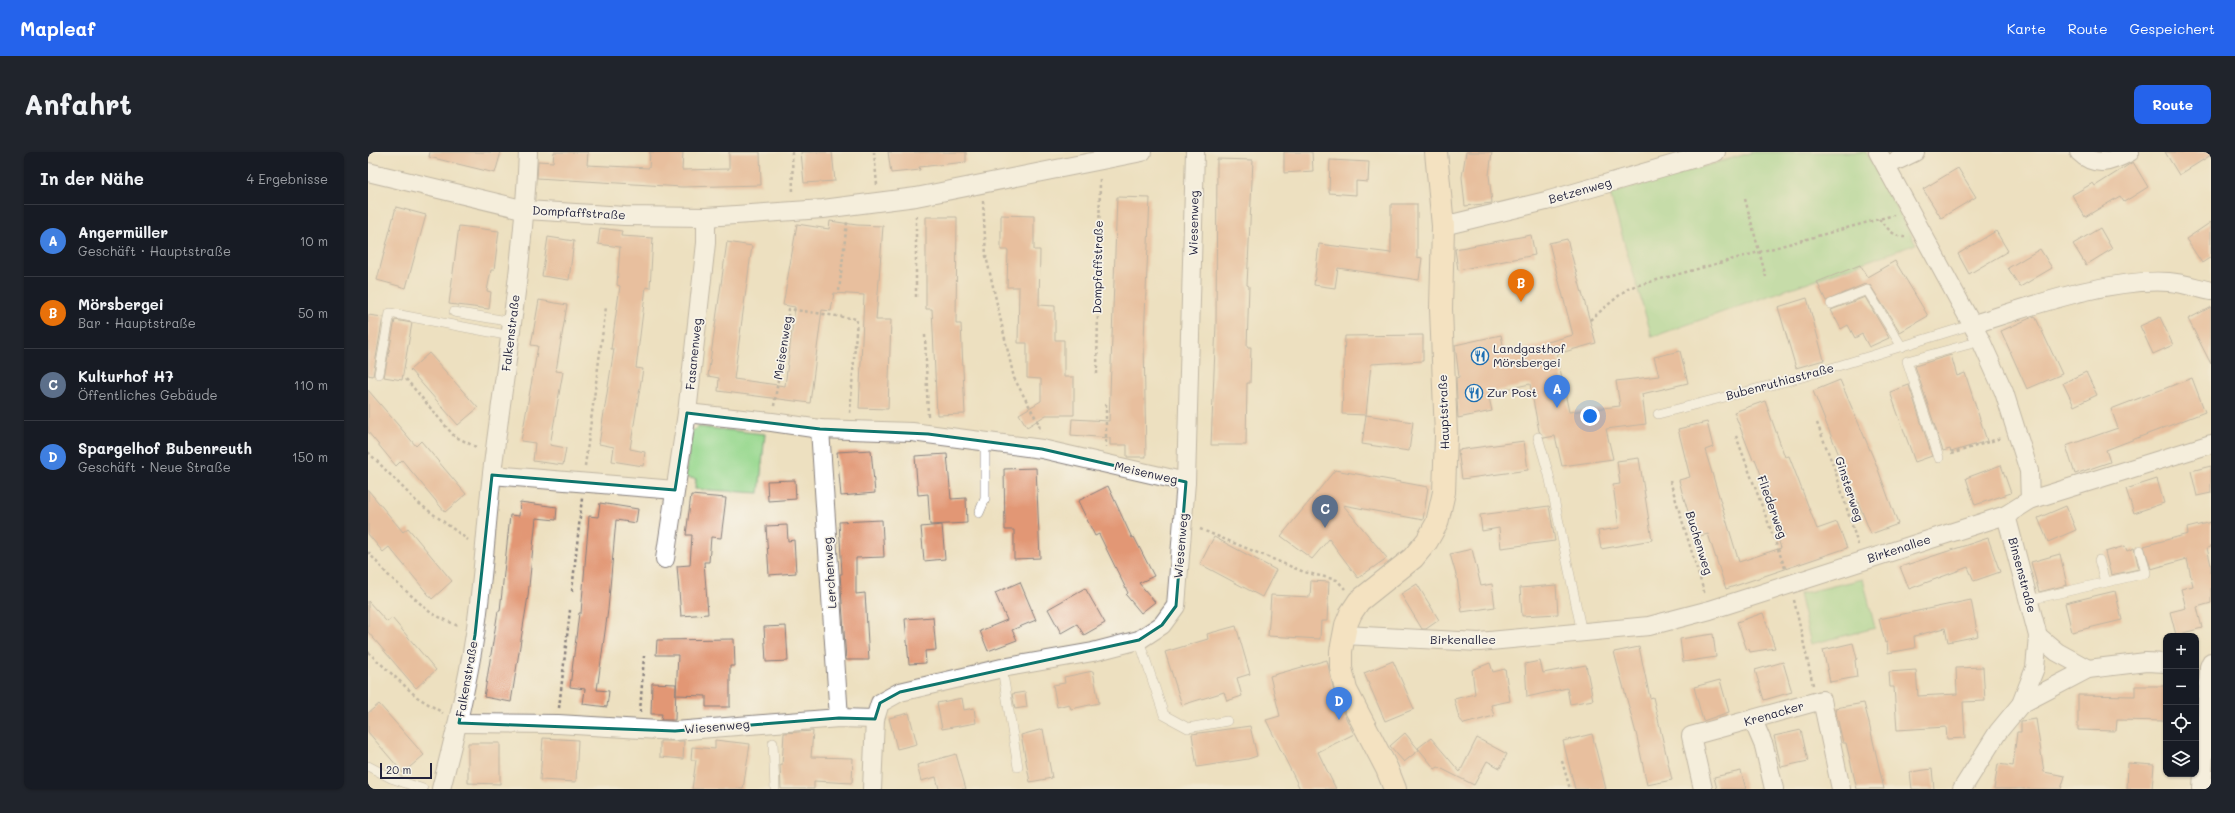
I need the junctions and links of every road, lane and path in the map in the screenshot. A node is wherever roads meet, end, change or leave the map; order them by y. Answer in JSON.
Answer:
{"nodes":[{"id":1,"x":528,"y":152,"type":"edge"},
{"id":2,"x":792,"y":152,"type":"edge"},
{"id":3,"x":874,"y":152,"type":"edge"},
{"id":4,"x":1142,"y":152,"type":"edge"},
{"id":5,"x":1195,"y":152,"type":"edge"},
{"id":6,"x":1436,"y":152,"type":"edge"},
{"id":7,"x":1716,"y":152,"type":"edge"},
{"id":8,"x":1915,"y":152,"type":"edge"},
{"id":9,"x":2079,"y":152,"type":"edge"},
{"id":10,"x":2130,"y":152,"type":"edge"},
{"id":11,"x":1882,"y":159,"type":"edge"},
{"id":12,"x":1100,"y":161,"type":"junction"},
{"id":13,"x":368,"y":172,"type":"edge"},
{"id":14,"x":981,"y":184,"type":"junction"},
{"id":15,"x":916,"y":197,"type":"junction"},
{"id":16,"x":1745,"y":199,"type":"dead end"},
{"id":17,"x":878,"y":201,"type":"junction"},
{"id":18,"x":849,"y":206,"type":"junction"},
{"id":19,"x":526,"y":210,"type":"junction"},
{"id":20,"x":794,"y":210,"type":"junction"},
{"id":21,"x":1910,"y":211,"type":"junction"},
{"id":22,"x":706,"y":217,"type":"junction"},
{"id":23,"x":1879,"y":219,"type":"junction"},
{"id":24,"x":1443,"y":226,"type":"junction"},
{"id":25,"x":1924,"y":236,"type":"junction"},
{"id":26,"x":1760,"y":250,"type":"junction"},
{"id":27,"x":1766,"y":277,"type":"dead end"},
{"id":28,"x":839,"y":291,"type":"dead end"},
{"id":29,"x":2211,"y":291,"type":"edge"},
{"id":30,"x":916,"y":296,"type":"dead end"},
{"id":31,"x":1831,"y":304,"type":"dead end"},
{"id":32,"x":606,"y":307,"type":"dead end"},
{"id":33,"x":454,"y":312,"type":"dead end"},
{"id":34,"x":1590,"y":320,"type":"dead end"},
{"id":35,"x":1974,"y":324,"type":"junction"},
{"id":36,"x":512,"y":329,"type":"junction"},
{"id":37,"x":925,"y":335,"type":"dead end"},
{"id":38,"x":1981,"y":341,"type":"junction"},
{"id":39,"x":1902,"y":347,"type":"junction"},
{"id":40,"x":379,"y":374,"type":"dead end"},
{"id":41,"x":1097,"y":374,"type":"dead end"},
{"id":42,"x":406,"y":379,"type":"dead end"},
{"id":43,"x":1106,"y":404,"type":"dead end"},
{"id":44,"x":687,"y":413,"type":"junction"},
{"id":45,"x":1658,"y":414,"type":"dead end"},
{"id":46,"x":772,"y":422,"type":"junction"},
{"id":47,"x":1817,"y":423,"type":"dead end"},
{"id":48,"x":849,"y":429,"type":"junction"},
{"id":49,"x":820,"y":430,"type":"junction"},
{"id":50,"x":2017,"y":433,"type":"junction"},
{"id":51,"x":928,"y":434,"type":"junction"},
{"id":52,"x":1736,"y":436,"type":"dead end"},
{"id":53,"x":1538,"y":437,"type":"dead end"},
{"id":54,"x":985,"y":442,"type":"junction"},
{"id":55,"x":2211,"y":444,"type":"edge"},
{"id":56,"x":1042,"y":449,"type":"junction"},
{"id":57,"x":368,"y":452,"type":"edge"},
{"id":58,"x":495,"y":456,"type":"junction"},
{"id":59,"x":1939,"y":458,"type":"joint"},
{"id":60,"x":1106,"y":463,"type":"junction"},
{"id":61,"x":492,"y":474,"type":"junction"},
{"id":62,"x":1670,"y":481,"type":"dead end"},
{"id":63,"x":583,"y":482,"type":"junction"},
{"id":64,"x":1186,"y":482,"type":"junction"},
{"id":65,"x":675,"y":490,"type":"junction"},
{"id":66,"x":2030,"y":500,"type":"junction"},
{"id":67,"x":979,"y":513,"type":"dead end"},
{"id":68,"x":2006,"y":515,"type":"junction"},
{"id":69,"x":1183,"y":525,"type":"junction"},
{"id":70,"x":2140,"y":550,"type":"dead end"},
{"id":71,"x":485,"y":551,"type":"junction"},
{"id":72,"x":368,"y":552,"type":"edge"},
{"id":73,"x":665,"y":559,"type":"dead end"},
{"id":74,"x":2099,"y":560,"type":"dead end"},
{"id":75,"x":1863,"y":561,"type":"junction"},
{"id":76,"x":2105,"y":582,"type":"junction"},
{"id":77,"x":1791,"y":584,"type":"junction"},
{"id":78,"x":572,"y":592,"type":"dead end"},
{"id":79,"x":2029,"y":600,"type":"junction"},
{"id":80,"x":1359,"y":601,"type":"junction"},
{"id":81,"x":570,"y":610,"type":"dead end"},
{"id":82,"x":1710,"y":610,"type":"junction"},
{"id":83,"x":1582,"y":634,"type":"junction"},
{"id":84,"x":474,"y":635,"type":"junction"},
{"id":85,"x":1344,"y":635,"type":"junction"},
{"id":86,"x":2038,"y":636,"type":"junction"},
{"id":87,"x":1138,"y":640,"type":"junction"},
{"id":88,"x":368,"y":652,"type":"edge"},
{"id":89,"x":644,"y":656,"type":"dead end"},
{"id":90,"x":2163,"y":663,"type":"edge"},
{"id":91,"x":2207,"y":665,"type":"edge"},
{"id":92,"x":1002,"y":668,"type":"junction"},
{"id":93,"x":2088,"y":669,"type":"junction"},
{"id":94,"x":1817,"y":702,"type":"junction"},
{"id":95,"x":2021,"y":704,"type":"junction"},
{"id":96,"x":839,"y":718,"type":"junction"},
{"id":97,"x":876,"y":719,"type":"junction"},
{"id":98,"x":1754,"y":720,"type":"junction"},
{"id":99,"x":1227,"y":721,"type":"dead end"},
{"id":100,"x":459,"y":722,"type":"junction"},
{"id":101,"x":558,"y":724,"type":"junction"},
{"id":102,"x":639,"y":728,"type":"junction"},
{"id":103,"x":773,"y":743,"type":"dead end"},
{"id":104,"x":1562,"y":761,"type":"dead end"},
{"id":105,"x":368,"y":766,"type":"edge"},
{"id":106,"x":1018,"y":768,"type":"dead end"},
{"id":107,"x":423,"y":789,"type":"edge"},
{"id":108,"x":441,"y":789,"type":"edge"},
{"id":109,"x":775,"y":789,"type":"edge"},
{"id":110,"x":872,"y":789,"type":"edge"},
{"id":111,"x":1395,"y":789,"type":"edge"},
{"id":112,"x":1570,"y":789,"type":"edge"},
{"id":113,"x":1703,"y":789,"type":"edge"},
{"id":114,"x":1774,"y":789,"type":"edge"},
{"id":115,"x":1841,"y":789,"type":"edge"},
{"id":116,"x":1962,"y":789,"type":"edge"},
{"id":117,"x":2202,"y":789,"type":"edge"}],
"edges":[{"from":1,"to":19,"type":"street","name":"Falkenstraße"},
{"from":2,"to":20,"type":"path"},
{"from":3,"to":17,"type":"path"},
{"from":4,"to":12,"type":"street","name":"Dompfaffstraße"},
{"from":5,"to":64,"type":"street","name":"Wiesenweg"},
{"from":6,"to":24,"type":"street","name":"Hauptstraße"},
{"from":7,"to":24,"type":"street","name":"Betzenweg"},
{"from":8,"to":11,"type":"street"},
{"from":9,"to":10,"type":"street"},
{"from":11,"to":21,"type":"street"},
{"from":12,"to":14,"type":"street","name":"Dompfaffstraße"},
{"from":12,"to":41,"type":"path","name":"Dompfaffstraße"},
{"from":13,"to":19,"type":"street","name":"Dompfaffstraße"},
{"from":14,"to":15,"type":"street","name":"Dompfaffstraße"},
{"from":14,"to":56,"type":"path"},
{"from":15,"to":17,"type":"street","name":"Dompfaffstraße"},
{"from":15,"to":30,"type":"path"},
{"from":16,"to":26,"type":"path"},
{"from":17,"to":18,"type":"street","name":"Dompfaffstraße"},
{"from":18,"to":20,"type":"street","name":"Dompfaffstraße"},
{"from":18,"to":28,"type":"path"},
{"from":19,"to":22,"type":"street","name":"Dompfaffstraße"},
{"from":19,"to":36,"type":"street","name":"Falkenstraße"},
{"from":20,"to":22,"type":"street","name":"Dompfaffstraße"},
{"from":21,"to":23,"type":"path"},
{"from":21,"to":25,"type":"street"},
{"from":22,"to":44,"type":"street","name":"Fasanenweg"},
{"from":23,"to":25,"type":"path"},
{"from":23,"to":26,"type":"path"},
{"from":24,"to":80,"type":"street","name":"Hauptstraße"},
{"from":25,"to":35,"type":"street"},
{"from":26,"to":27,"type":"path"},
{"from":26,"to":34,"type":"path"},
{"from":29,"to":35,"type":"street"},
{"from":31,"to":39,"type":"lane"},
{"from":32,"to":63,"type":"path"},
{"from":33,"to":36,"type":"lane"},
{"from":35,"to":38,"type":"street"},
{"from":35,"to":39,"type":"lane","name":"Bubenruthiastraße"},
{"from":36,"to":40,"type":"lane"},
{"from":36,"to":58,"type":"street","name":"Falkenstraße"},
{"from":37,"to":51,"type":"path"},
{"from":38,"to":50,"type":"street"},
{"from":38,"to":59,"type":"lane"},
{"from":39,"to":45,"type":"lane","name":"Bubenruthiastraße"},
{"from":42,"to":58,"type":"path"},
{"from":43,"to":60,"type":"path","name":"Meisenweg"},
{"from":44,"to":46,"type":"street","name":"Meisenweg"},
{"from":44,"to":65,"type":"street","name":"Fasanenweg"},
{"from":46,"to":48,"type":"path","name":"Meisenweg"},
{"from":46,"to":49,"type":"street","name":"Meisenweg"},
{"from":47,"to":75,"type":"path","name":"Ginsterweg"},
{"from":48,"to":49,"type":"street","name":"Meisenweg"},
{"from":48,"to":51,"type":"street","name":"Meisenweg"},
{"from":49,"to":96,"type":"street","name":"Lerchenweg"},
{"from":50,"to":59,"type":"path"},
{"from":50,"to":66,"type":"street"},
{"from":51,"to":54,"type":"street","name":"Meisenweg"},
{"from":52,"to":77,"type":"path","name":"Fliederweg"},
{"from":53,"to":83,"type":"lane"},
{"from":54,"to":56,"type":"street","name":"Meisenweg"},
{"from":54,"to":67,"type":"lane"},
{"from":55,"to":66,"type":"street","name":"Birkenallee"},
{"from":56,"to":60,"type":"street","name":"Meisenweg"},
{"from":57,"to":71,"type":"path"},
{"from":58,"to":61,"type":"street","name":"Falkenstraße"},
{"from":60,"to":64,"type":"street","name":"Meisenweg"},
{"from":61,"to":63,"type":"street"},
{"from":61,"to":71,"type":"street","name":"Falkenstraße"},
{"from":62,"to":82,"type":"path","name":"Buchenweg"},
{"from":63,"to":65,"type":"street"},
{"from":63,"to":78,"type":"path"},
{"from":64,"to":69,"type":"street","name":"Wiesenweg"},
{"from":65,"to":73,"type":"street","name":"Fasanenweg"},
{"from":66,"to":68,"type":"street","name":"Birkenallee"},
{"from":68,"to":75,"type":"street","name":"Birkenallee"},
{"from":68,"to":79,"type":"street","name":"Binsenstraße"},
{"from":69,"to":80,"type":"path"},
{"from":69,"to":87,"type":"street","name":"Wiesenweg"},
{"from":70,"to":76,"type":"lane"},
{"from":71,"to":84,"type":"street","name":"Falkenstraße"},
{"from":72,"to":84,"type":"path","name":"Falkenstraße"},
{"from":74,"to":76,"type":"lane"},
{"from":75,"to":77,"type":"street","name":"Birkenallee"},
{"from":76,"to":79,"type":"lane"},
{"from":77,"to":82,"type":"street","name":"Birkenallee"},
{"from":77,"to":94,"type":"path","name":"Fliederweg"},
{"from":79,"to":86,"type":"street","name":"Binsenstraße"},
{"from":80,"to":85,"type":"street","name":"Hauptstraße"},
{"from":81,"to":101,"type":"path"},
{"from":82,"to":83,"type":"street","name":"Birkenallee"},
{"from":83,"to":85,"type":"street","name":"Birkenallee"},
{"from":84,"to":100,"type":"street","name":"Falkenstraße"},
{"from":85,"to":111,"type":"street","name":"Hauptstraße"},
{"from":86,"to":93,"type":"street"},
{"from":86,"to":95,"type":"street","name":"Binsenstraße"},
{"from":87,"to":92,"type":"street","name":"Wiesenweg"},
{"from":87,"to":99,"type":"lane"},
{"from":88,"to":100,"type":"path","name":"Falkenstraße"},
{"from":89,"to":102,"type":"path"},
{"from":90,"to":93,"type":"street"},
{"from":91,"to":117,"type":"street"},
{"from":92,"to":97,"type":"street","name":"Wiesenweg"},
{"from":92,"to":106,"type":"lane"},
{"from":93,"to":95,"type":"street"},
{"from":94,"to":98,"type":"street","name":"Krenacker"},
{"from":94,"to":115,"type":"street","name":"Krenacker"},
{"from":95,"to":116,"type":"street"},
{"from":96,"to":97,"type":"street","name":"Wiesenweg"},
{"from":96,"to":102,"type":"street","name":"Wiesenweg"},
{"from":97,"to":110,"type":"street","name":"Wiesenweg"},
{"from":98,"to":113,"type":"street","name":"Krenacker"},
{"from":98,"to":114,"type":"street"},
{"from":100,"to":101,"type":"street","name":"Wiesenweg"},
{"from":100,"to":108,"type":"street","name":"Falkenstraße"},
{"from":101,"to":102,"type":"street","name":"Wiesenweg"},
{"from":103,"to":109,"type":"lane"},
{"from":104,"to":112,"type":"path"},
{"from":105,"to":107,"type":"lane"}]}
